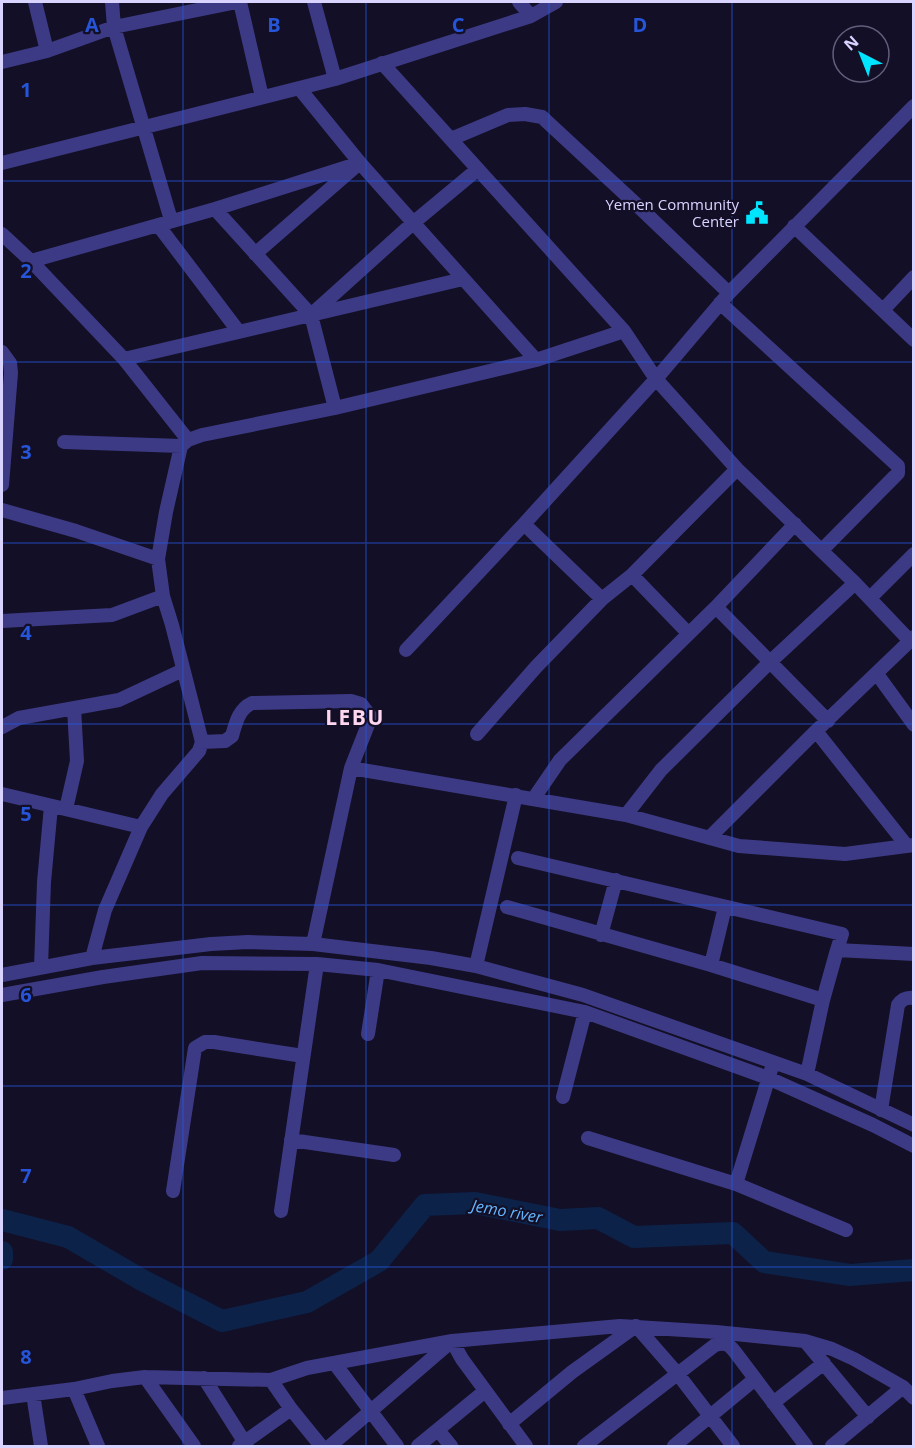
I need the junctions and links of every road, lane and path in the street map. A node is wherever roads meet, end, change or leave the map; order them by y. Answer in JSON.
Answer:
{"nodes":[{"id":1,"x":35,"y":2,"type":"edge"},
{"id":2,"x":112,"y":2,"type":"edge"},
{"id":3,"x":239,"y":2,"type":"edge"},
{"id":4,"x":314,"y":2,"type":"edge"},
{"id":5,"x":519,"y":2,"type":"edge"},
{"id":6,"x":556,"y":2,"type":"edge"},
{"id":7,"x":531,"y":16,"type":"junction"},
{"id":8,"x":114,"y":27,"type":"junction"},
{"id":9,"x":47,"y":51,"type":"junction"},
{"id":10,"x":2,"y":62,"type":"edge"},
{"id":11,"x":382,"y":63,"type":"junction"},
{"id":12,"x":336,"y":79,"type":"junction"},
{"id":13,"x":299,"y":88,"type":"junction"},
{"id":14,"x":262,"y":97,"type":"junction"},
{"id":15,"x":914,"y":106,"type":"edge"},
{"id":16,"x":144,"y":127,"type":"junction"},
{"id":17,"x":451,"y":139,"type":"junction"},
{"id":18,"x":2,"y":162,"type":"edge"},
{"id":19,"x":360,"y":163,"type":"junction"},
{"id":20,"x":478,"y":169,"type":"junction"},
{"id":21,"x":215,"y":209,"type":"junction"},
{"id":22,"x":164,"y":222,"type":"junction"},
{"id":23,"x":413,"y":223,"type":"junction"},
{"id":24,"x":794,"y":226,"type":"junction"},
{"id":25,"x":2,"y":234,"type":"edge"},
{"id":26,"x":255,"y":254,"type":"junction"},
{"id":27,"x":31,"y":261,"type":"junction"},
{"id":28,"x":914,"y":277,"type":"edge"},
{"id":29,"x":463,"y":279,"type":"junction"},
{"id":30,"x":725,"y":298,"type":"junction"},
{"id":31,"x":882,"y":310,"type":"junction"},
{"id":32,"x":311,"y":315,"type":"junction"},
{"id":33,"x":624,"y":331,"type":"junction"},
{"id":34,"x":239,"y":332,"type":"junction"},
{"id":35,"x":914,"y":340,"type":"edge"},
{"id":36,"x":2,"y":352,"type":"edge"},
{"id":37,"x":124,"y":359,"type":"junction"},
{"id":38,"x":536,"y":360,"type":"junction"},
{"id":39,"x":656,"y":379,"type":"junction"},
{"id":40,"x":335,"y":408,"type":"junction"},
{"id":41,"x":64,"y":442,"type":"dead end"},
{"id":42,"x":185,"y":443,"type":"junction"},
{"id":43,"x":737,"y":469,"type":"junction"},
{"id":44,"x":2,"y":485,"type":"edge"},
{"id":45,"x":2,"y":510,"type":"edge"},
{"id":46,"x":524,"y":524,"type":"junction"},
{"id":47,"x":795,"y":524,"type":"junction"},
{"id":48,"x":822,"y":550,"type":"junction"},
{"id":49,"x":914,"y":554,"type":"edge"},
{"id":50,"x":158,"y":559,"type":"junction"},
{"id":51,"x":632,"y":575,"type":"junction"},
{"id":52,"x":855,"y":583,"type":"junction"},
{"id":53,"x":163,"y":596,"type":"junction"},
{"id":54,"x":870,"y":598,"type":"junction"},
{"id":55,"x":602,"y":599,"type":"junction"},
{"id":56,"x":716,"y":607,"type":"junction"},
{"id":57,"x":2,"y":621,"type":"edge"},
{"id":58,"x":688,"y":633,"type":"junction"},
{"id":59,"x":912,"y":639,"type":"edge"},
{"id":60,"x":406,"y":650,"type":"dead end"},
{"id":61,"x":770,"y":662,"type":"junction"},
{"id":62,"x":183,"y":670,"type":"junction"},
{"id":63,"x":877,"y":674,"type":"junction"},
{"id":64,"x":74,"y":708,"type":"junction"},
{"id":65,"x":828,"y":721,"type":"junction"},
{"id":66,"x":914,"y":725,"type":"edge"},
{"id":67,"x":2,"y":727,"type":"edge"},
{"id":68,"x":816,"y":731,"type":"junction"},
{"id":69,"x":477,"y":734,"type":"dead end"},
{"id":70,"x":202,"y":742,"type":"junction"},
{"id":71,"x":351,"y":768,"type":"junction"},
{"id":72,"x":2,"y":794,"type":"edge"},
{"id":73,"x":516,"y":795,"type":"junction"},
{"id":74,"x":534,"y":798,"type":"junction"},
{"id":75,"x":51,"y":806,"type":"junction"},
{"id":76,"x":66,"y":809,"type":"junction"},
{"id":77,"x":626,"y":815,"type":"junction"},
{"id":78,"x":141,"y":827,"type":"junction"},
{"id":79,"x":709,"y":838,"type":"junction"},
{"id":80,"x":910,"y":846,"type":"edge"},
{"id":81,"x":518,"y":858,"type":"dead end"},
{"id":82,"x":616,"y":880,"type":"junction"},
{"id":83,"x":507,"y":907,"type":"dead end"},
{"id":84,"x":725,"y":907,"type":"junction"},
{"id":85,"x":601,"y":935,"type":"junction"},
{"id":86,"x":313,"y":944,"type":"junction"},
{"id":87,"x":837,"y":950,"type":"junction"},
{"id":88,"x":914,"y":954,"type":"edge"},
{"id":89,"x":92,"y":958,"type":"junction"},
{"id":90,"x":317,"y":964,"type":"junction"},
{"id":91,"x":711,"y":965,"type":"junction"},
{"id":92,"x":476,"y":966,"type":"junction"},
{"id":93,"x":41,"y":967,"type":"junction"},
{"id":94,"x":378,"y":970,"type":"junction"},
{"id":95,"x":2,"y":975,"type":"edge"},
{"id":96,"x":2,"y":994,"type":"edge"},
{"id":97,"x":914,"y":998,"type":"edge"},
{"id":98,"x":823,"y":1000,"type":"junction"},
{"id":99,"x":585,"y":1012,"type":"junction"},
{"id":100,"x":368,"y":1034,"type":"dead end"},
{"id":101,"x":303,"y":1056,"type":"junction"},
{"id":102,"x":773,"y":1062,"type":"junction"},
{"id":103,"x":807,"y":1074,"type":"junction"},
{"id":104,"x":768,"y":1078,"type":"junction"},
{"id":105,"x":563,"y":1097,"type":"dead end"},
{"id":106,"x":881,"y":1110,"type":"junction"},
{"id":107,"x":914,"y":1125,"type":"edge"},
{"id":108,"x":588,"y":1138,"type":"dead end"},
{"id":109,"x":291,"y":1140,"type":"junction"},
{"id":110,"x":914,"y":1146,"type":"edge"},
{"id":111,"x":394,"y":1155,"type":"dead end"},
{"id":112,"x":736,"y":1184,"type":"junction"},
{"id":113,"x":172,"y":1191,"type":"dead end"},
{"id":114,"x":280,"y":1211,"type":"dead end"},
{"id":115,"x":846,"y":1230,"type":"dead end"},
{"id":116,"x":636,"y":1326,"type":"junction"},
{"id":117,"x":719,"y":1337,"type":"junction"},
{"id":118,"x":452,"y":1341,"type":"junction"},
{"id":119,"x":805,"y":1341,"type":"junction"},
{"id":120,"x":824,"y":1363,"type":"junction"},
{"id":121,"x":335,"y":1364,"type":"junction"},
{"id":122,"x":677,"y":1373,"type":"junction"},
{"id":123,"x":145,"y":1377,"type":"junction"},
{"id":124,"x":204,"y":1378,"type":"junction"},
{"id":125,"x":756,"y":1379,"type":"junction"},
{"id":126,"x":271,"y":1380,"type":"junction"},
{"id":127,"x":903,"y":1387,"type":"junction"},
{"id":128,"x":74,"y":1389,"type":"junction"},
{"id":129,"x":485,"y":1391,"type":"junction"},
{"id":130,"x":33,"y":1394,"type":"junction"},
{"id":131,"x":2,"y":1398,"type":"edge"},
{"id":132,"x":914,"y":1398,"type":"edge"},
{"id":133,"x":773,"y":1403,"type":"junction"},
{"id":134,"x":291,"y":1409,"type":"junction"},
{"id":135,"x":371,"y":1413,"type":"junction"},
{"id":136,"x":710,"y":1416,"type":"junction"},
{"id":137,"x":868,"y":1417,"type":"junction"},
{"id":138,"x":509,"y":1424,"type":"junction"},
{"id":139,"x":438,"y":1430,"type":"junction"},
{"id":140,"x":592,"y":1444,"type":"edge"},
{"id":141,"x":244,"y":1445,"type":"edge"},
{"id":142,"x":41,"y":1446,"type":"edge"},
{"id":143,"x":98,"y":1446,"type":"edge"},
{"id":144,"x":194,"y":1446,"type":"edge"},
{"id":145,"x":321,"y":1446,"type":"edge"},
{"id":146,"x":330,"y":1446,"type":"edge"},
{"id":147,"x":397,"y":1446,"type":"edge"},
{"id":148,"x":418,"y":1446,"type":"edge"},
{"id":149,"x":451,"y":1446,"type":"edge"},
{"id":150,"x":526,"y":1446,"type":"edge"},
{"id":151,"x":674,"y":1446,"type":"edge"},
{"id":152,"x":733,"y":1446,"type":"edge"},
{"id":153,"x":806,"y":1446,"type":"edge"},
{"id":154,"x":832,"y":1446,"type":"edge"}],
"edges":[{"from":1,"to":9,"type":"street"},
{"from":2,"to":8,"type":"street"},
{"from":3,"to":8,"type":"street"},
{"from":3,"to":14,"type":"street"},
{"from":4,"to":12,"type":"street"},
{"from":5,"to":7,"type":"street"},
{"from":6,"to":7,"type":"street"},
{"from":7,"to":11,"type":"street"},
{"from":8,"to":9,"type":"street"},
{"from":8,"to":16,"type":"street"},
{"from":9,"to":10,"type":"street"},
{"from":11,"to":12,"type":"street"},
{"from":11,"to":17,"type":"street"},
{"from":12,"to":13,"type":"street"},
{"from":13,"to":14,"type":"street"},
{"from":13,"to":19,"type":"street"},
{"from":14,"to":16,"type":"street"},
{"from":15,"to":24,"type":"street"},
{"from":16,"to":18,"type":"street"},
{"from":16,"to":22,"type":"street"},
{"from":17,"to":20,"type":"street"},
{"from":17,"to":30,"type":"street"},
{"from":19,"to":21,"type":"street"},
{"from":19,"to":23,"type":"street"},
{"from":19,"to":26,"type":"street"},
{"from":20,"to":23,"type":"street"},
{"from":20,"to":33,"type":"street"},
{"from":21,"to":22,"type":"street"},
{"from":21,"to":26,"type":"street"},
{"from":22,"to":27,"type":"street"},
{"from":22,"to":34,"type":"street"},
{"from":23,"to":29,"type":"street"},
{"from":23,"to":32,"type":"street"},
{"from":24,"to":30,"type":"street"},
{"from":24,"to":31,"type":"street"},
{"from":25,"to":27,"type":"street"},
{"from":26,"to":32,"type":"street"},
{"from":27,"to":37,"type":"street"},
{"from":28,"to":31,"type":"street"},
{"from":29,"to":32,"type":"street"},
{"from":29,"to":38,"type":"street"},
{"from":30,"to":39,"type":"street"},
{"from":30,"to":48,"type":"street"},
{"from":31,"to":35,"type":"street"},
{"from":32,"to":34,"type":"street"},
{"from":32,"to":40,"type":"street"},
{"from":33,"to":38,"type":"street"},
{"from":33,"to":39,"type":"street"},
{"from":34,"to":37,"type":"street"},
{"from":36,"to":44,"type":"street"},
{"from":37,"to":42,"type":"street"},
{"from":38,"to":40,"type":"street"},
{"from":39,"to":43,"type":"street"},
{"from":39,"to":46,"type":"street"},
{"from":40,"to":42,"type":"street"},
{"from":41,"to":42,"type":"street"},
{"from":42,"to":50,"type":"street"},
{"from":43,"to":47,"type":"street"},
{"from":43,"to":51,"type":"street"},
{"from":45,"to":50,"type":"street"},
{"from":46,"to":55,"type":"street"},
{"from":46,"to":60,"type":"street"},
{"from":47,"to":48,"type":"street"},
{"from":47,"to":56,"type":"street"},
{"from":48,"to":52,"type":"street"},
{"from":49,"to":54,"type":"street"},
{"from":50,"to":53,"type":"street"},
{"from":51,"to":55,"type":"street"},
{"from":51,"to":58,"type":"street"},
{"from":52,"to":54,"type":"street"},
{"from":52,"to":61,"type":"street"},
{"from":53,"to":57,"type":"street"},
{"from":53,"to":62,"type":"street"},
{"from":54,"to":59,"type":"street"},
{"from":55,"to":69,"type":"street"},
{"from":56,"to":58,"type":"street"},
{"from":56,"to":61,"type":"street"},
{"from":58,"to":74,"type":"street"},
{"from":59,"to":63,"type":"street"},
{"from":61,"to":65,"type":"street"},
{"from":61,"to":77,"type":"street"},
{"from":62,"to":64,"type":"street"},
{"from":62,"to":70,"type":"street"},
{"from":63,"to":65,"type":"street"},
{"from":63,"to":66,"type":"street"},
{"from":64,"to":67,"type":"street"},
{"from":64,"to":76,"type":"street"},
{"from":65,"to":68,"type":"street"},
{"from":68,"to":79,"type":"street"},
{"from":68,"to":80,"type":"street"},
{"from":70,"to":71,"type":"street"},
{"from":70,"to":78,"type":"street"},
{"from":71,"to":73,"type":"street"},
{"from":71,"to":86,"type":"street"},
{"from":72,"to":75,"type":"street"},
{"from":73,"to":74,"type":"street"},
{"from":73,"to":92,"type":"street"},
{"from":74,"to":77,"type":"street"},
{"from":75,"to":76,"type":"street"},
{"from":75,"to":93,"type":"street"},
{"from":76,"to":78,"type":"street"},
{"from":77,"to":79,"type":"street"},
{"from":78,"to":89,"type":"street"},
{"from":79,"to":80,"type":"street"},
{"from":81,"to":82,"type":"street"},
{"from":82,"to":84,"type":"street"},
{"from":82,"to":85,"type":"street"},
{"from":83,"to":85,"type":"street"},
{"from":84,"to":87,"type":"street"},
{"from":84,"to":91,"type":"street"},
{"from":85,"to":91,"type":"street"},
{"from":86,"to":89,"type":"street"},
{"from":86,"to":92,"type":"street"},
{"from":87,"to":88,"type":"street"},
{"from":87,"to":98,"type":"street"},
{"from":89,"to":93,"type":"street"},
{"from":90,"to":94,"type":"street"},
{"from":90,"to":96,"type":"street"},
{"from":90,"to":101,"type":"street"},
{"from":91,"to":98,"type":"street"},
{"from":92,"to":102,"type":"street"},
{"from":93,"to":95,"type":"street"},
{"from":94,"to":99,"type":"street"},
{"from":94,"to":100,"type":"street"},
{"from":97,"to":106,"type":"street"},
{"from":98,"to":103,"type":"street"},
{"from":99,"to":104,"type":"street"},
{"from":99,"to":105,"type":"street"},
{"from":101,"to":109,"type":"street"},
{"from":101,"to":113,"type":"street"},
{"from":102,"to":103,"type":"street"},
{"from":102,"to":104,"type":"street"},
{"from":103,"to":106,"type":"street"},
{"from":104,"to":110,"type":"street"},
{"from":104,"to":112,"type":"street"},
{"from":106,"to":107,"type":"street"},
{"from":108,"to":112,"type":"street"},
{"from":109,"to":111,"type":"street"},
{"from":109,"to":114,"type":"street"},
{"from":112,"to":115,"type":"street"},
{"from":116,"to":117,"type":"street"},
{"from":116,"to":118,"type":"street"},
{"from":116,"to":122,"type":"street"},
{"from":116,"to":138,"type":"street"},
{"from":117,"to":119,"type":"street"},
{"from":117,"to":122,"type":"street"},
{"from":117,"to":125,"type":"street"},
{"from":118,"to":121,"type":"street"},
{"from":118,"to":129,"type":"street"},
{"from":118,"to":135,"type":"street"},
{"from":119,"to":120,"type":"street"},
{"from":119,"to":127,"type":"street"},
{"from":120,"to":133,"type":"street"},
{"from":120,"to":137,"type":"street"},
{"from":121,"to":126,"type":"street"},
{"from":121,"to":135,"type":"street"},
{"from":122,"to":136,"type":"street"},
{"from":122,"to":140,"type":"street"},
{"from":123,"to":124,"type":"street"},
{"from":123,"to":128,"type":"street"},
{"from":123,"to":144,"type":"street"},
{"from":124,"to":126,"type":"street"},
{"from":124,"to":141,"type":"street"},
{"from":125,"to":133,"type":"street"},
{"from":125,"to":136,"type":"street"},
{"from":126,"to":134,"type":"street"},
{"from":127,"to":132,"type":"street"},
{"from":127,"to":137,"type":"street"},
{"from":128,"to":130,"type":"street"},
{"from":128,"to":143,"type":"street"},
{"from":129,"to":138,"type":"street"},
{"from":129,"to":139,"type":"street"},
{"from":130,"to":131,"type":"street"},
{"from":130,"to":142,"type":"street"},
{"from":133,"to":153,"type":"street"},
{"from":134,"to":141,"type":"street"},
{"from":134,"to":145,"type":"street"},
{"from":135,"to":146,"type":"street"},
{"from":135,"to":147,"type":"street"},
{"from":136,"to":151,"type":"street"},
{"from":136,"to":152,"type":"street"},
{"from":137,"to":154,"type":"street"},
{"from":138,"to":150,"type":"street"},
{"from":139,"to":148,"type":"street"},
{"from":139,"to":149,"type":"street"}]}
